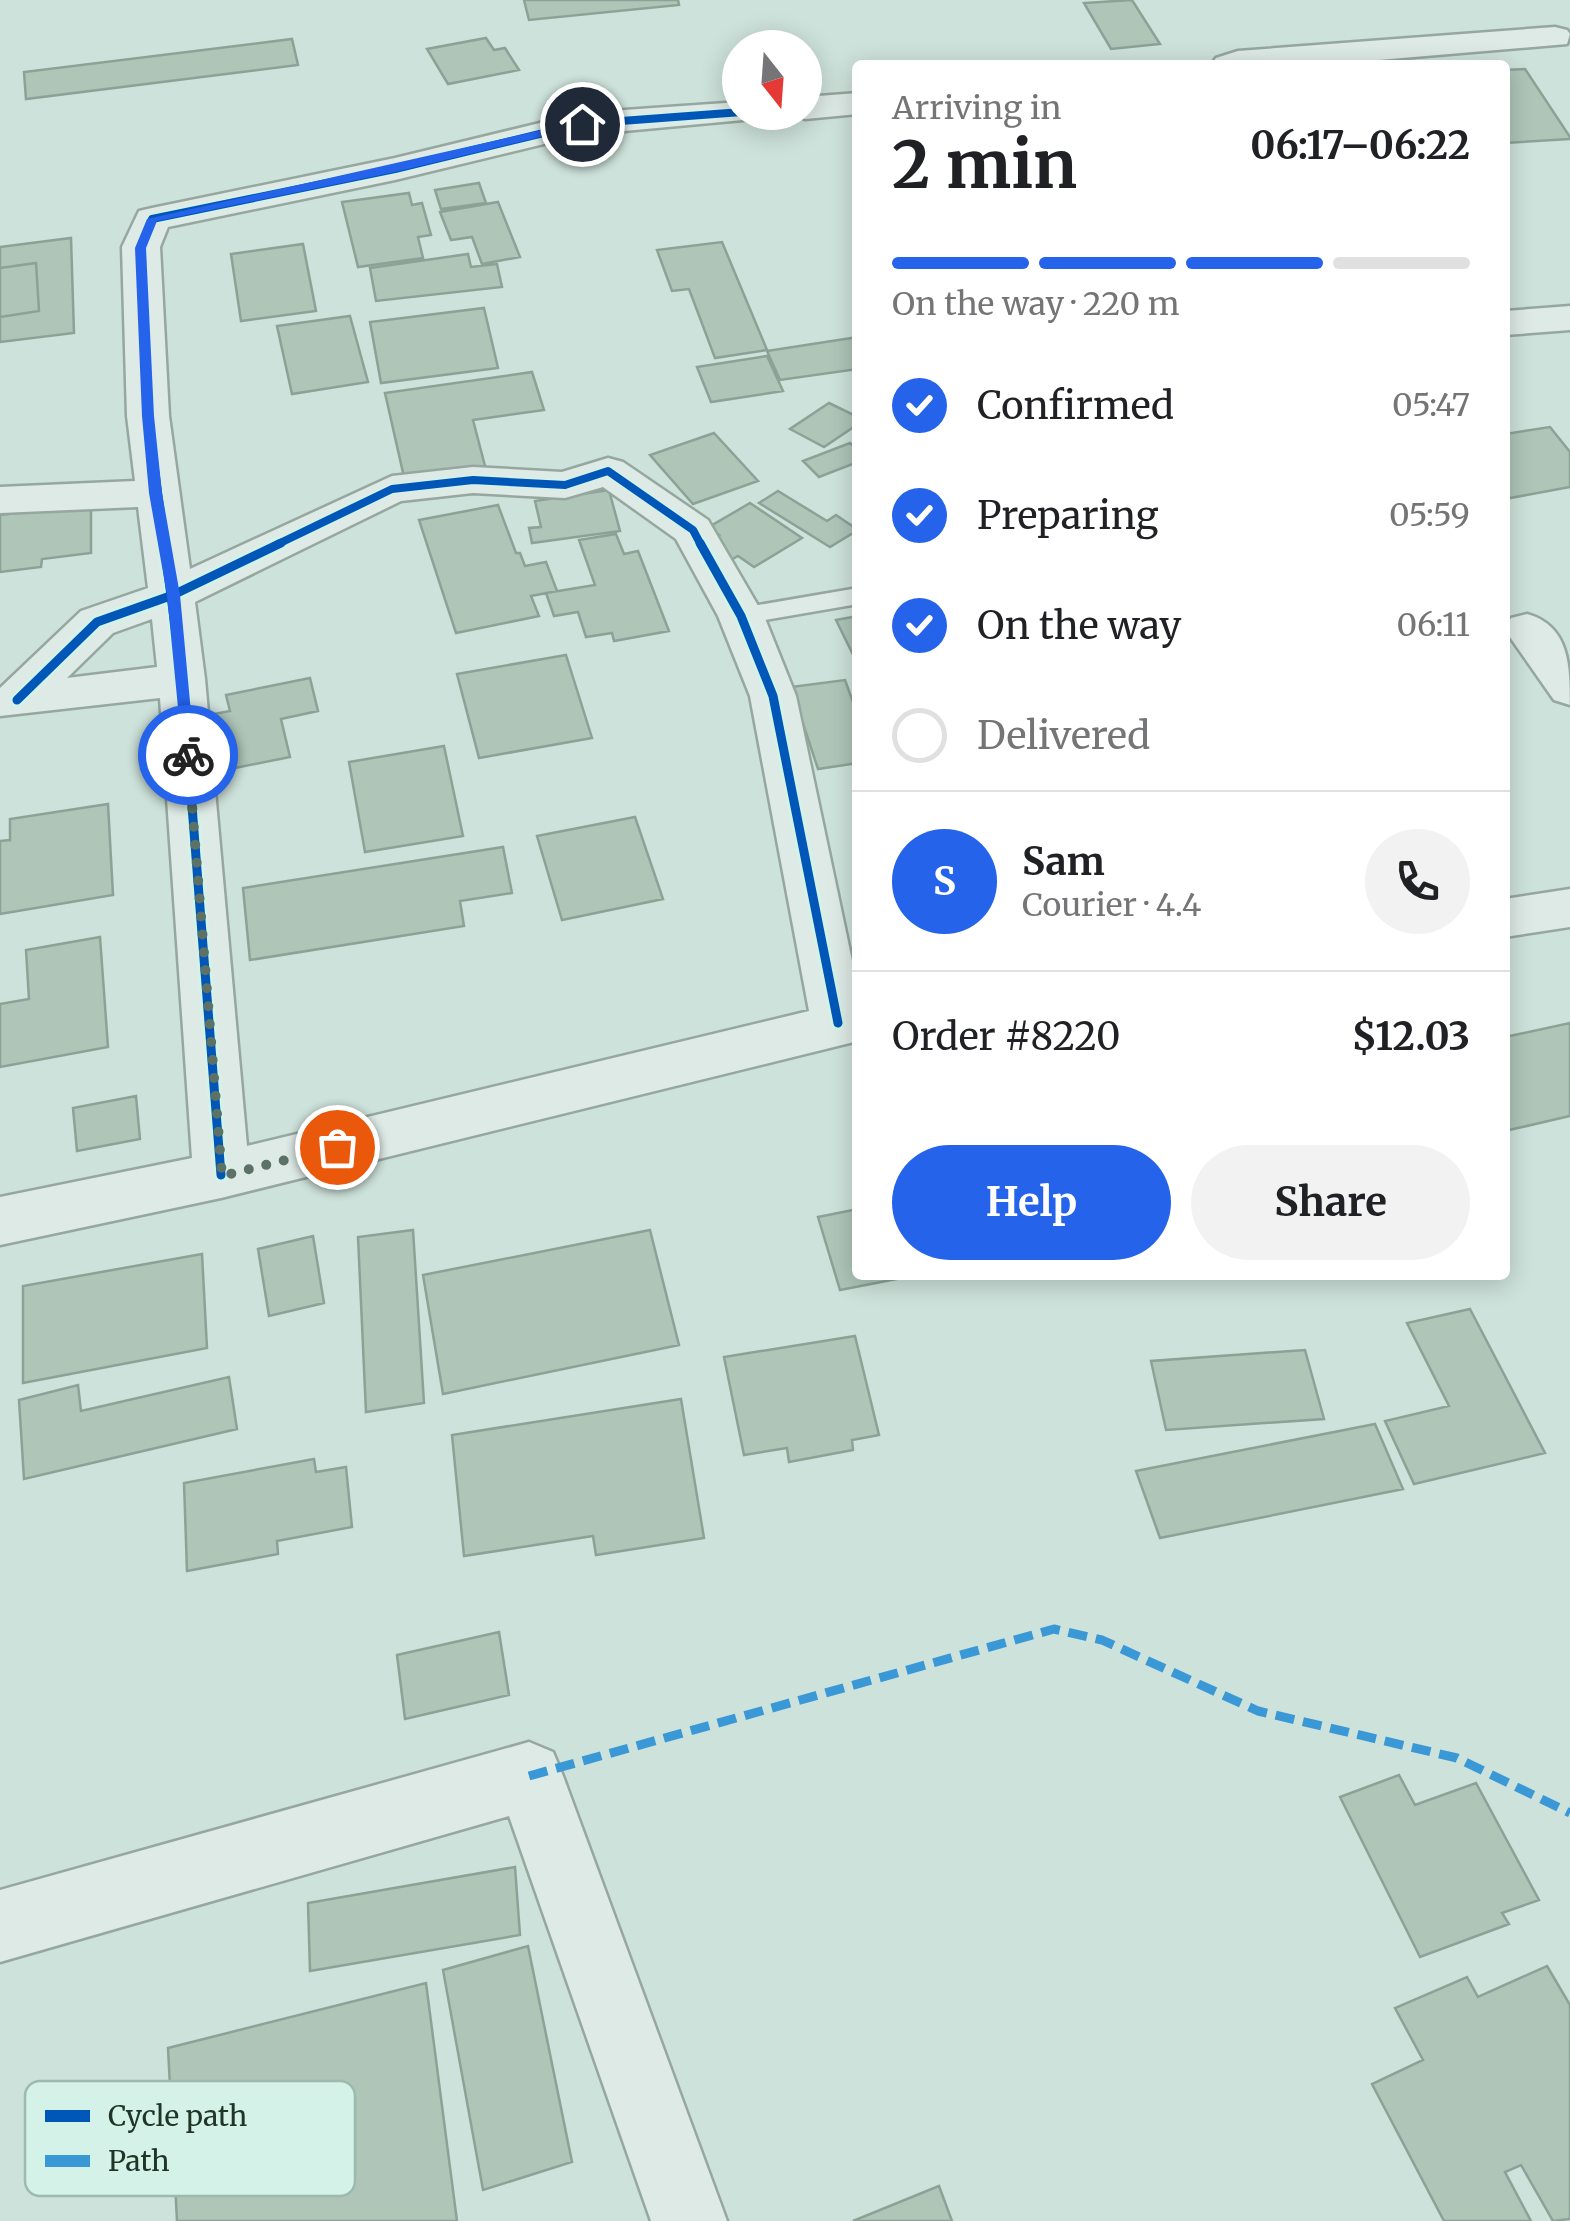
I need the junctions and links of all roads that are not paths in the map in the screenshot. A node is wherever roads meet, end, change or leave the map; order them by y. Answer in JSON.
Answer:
{"nodes":[{"id":1,"x":1552,"y":27,"type":"edge"},
{"id":2,"x":1247,"y":60,"type":"edge"},
{"id":3,"x":852,"y":104,"type":"edge"},
{"id":4,"x":822,"y":106,"type":"edge"},
{"id":5,"x":722,"y":114,"type":"edge"},
{"id":6,"x":1570,"y":318,"type":"edge"},
{"id":7,"x":1510,"y":323,"type":"edge"},
{"id":8,"x":155,"y":493,"type":"junction"},
{"id":9,"x":0,"y":500,"type":"edge"},
{"id":10,"x":173,"y":595,"type":"junction"},
{"id":11,"x":852,"y":597,"type":"edge"},
{"id":12,"x":741,"y":616,"type":"junction"},
{"id":13,"x":1527,"y":629,"type":"dead end"},
{"id":14,"x":182,"y":679,"type":"junction"},
{"id":15,"x":1570,"y":689,"type":"edge"},
{"id":16,"x":9,"y":702,"type":"edge"},
{"id":17,"x":1570,"y":908,"type":"edge"},
{"id":18,"x":1510,"y":917,"type":"edge"},
{"id":19,"x":848,"y":1021,"type":"edge"},
{"id":20,"x":222,"y":1176,"type":"junction"},
{"id":21,"x":0,"y":1220,"type":"edge"},
{"id":22,"x":0,"y":1926,"type":"edge"},
{"id":23,"x":689,"y":2221,"type":"edge"}],
"edges":[{"from":1,"to":2,"type":"street"},
{"from":3,"to":4,"type":"street"},
{"from":5,"to":8,"type":"street"},
{"from":6,"to":7,"type":"street"},
{"from":8,"to":9,"type":"street"},
{"from":8,"to":10,"type":"street"},
{"from":10,"to":12,"type":"street"},
{"from":10,"to":14,"type":"street"},
{"from":10,"to":16,"type":"street"},
{"from":11,"to":12,"type":"lane"},
{"from":12,"to":19,"type":"street"},
{"from":13,"to":15,"type":"street"},
{"from":14,"to":16,"type":"street"},
{"from":14,"to":20,"type":"street"},
{"from":17,"to":18,"type":"street"},
{"from":19,"to":20,"type":"street"},
{"from":20,"to":21,"type":"street"},
{"from":22,"to":23,"type":"street"}]}
